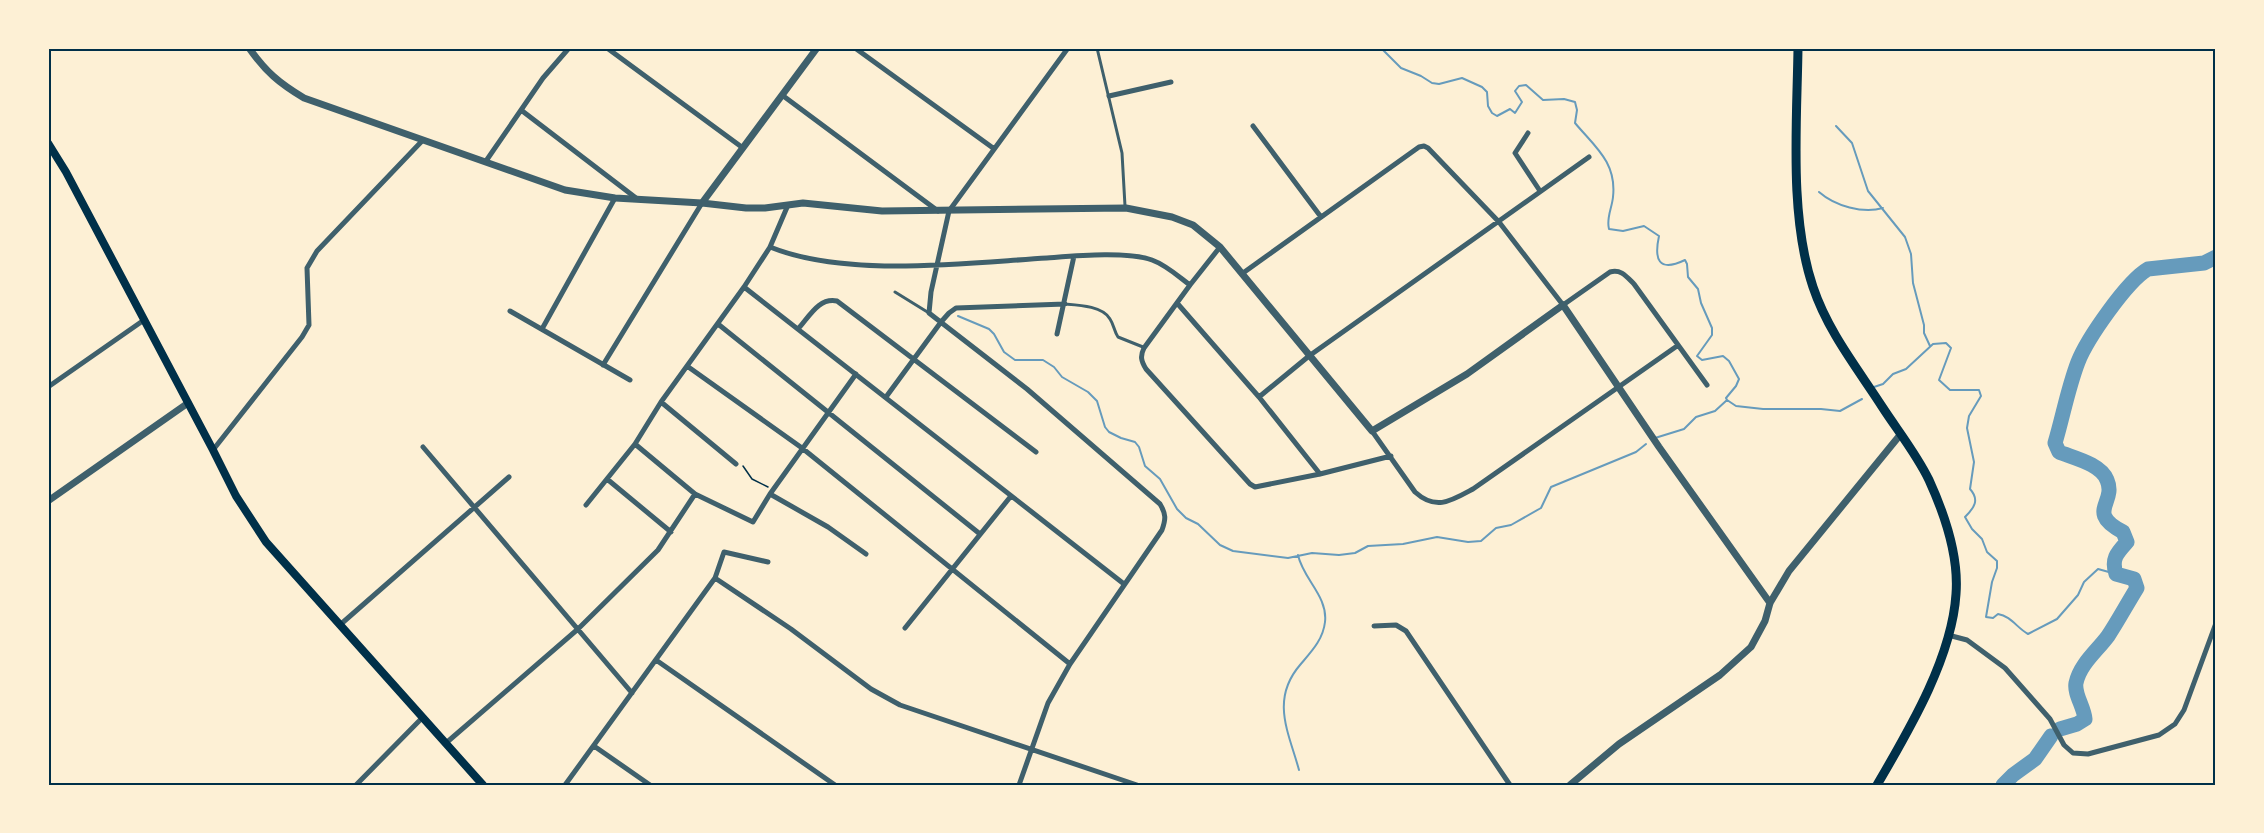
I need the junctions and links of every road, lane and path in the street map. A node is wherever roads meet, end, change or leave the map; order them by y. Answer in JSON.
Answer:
{"nodes":[{"id":1,"x":249,"y":48,"type":"edge"},
{"id":2,"x":568,"y":48,"type":"edge"},
{"id":3,"x":607,"y":48,"type":"edge"},
{"id":4,"x":817,"y":48,"type":"edge"},
{"id":5,"x":855,"y":48,"type":"edge"},
{"id":6,"x":1068,"y":48,"type":"edge"},
{"id":7,"x":1097,"y":48,"type":"edge"},
{"id":8,"x":1798,"y":48,"type":"edge"},
{"id":9,"x":1171,"y":82,"type":"dead end"},
{"id":10,"x":782,"y":95,"type":"junction"},
{"id":11,"x":1109,"y":96,"type":"junction"},
{"id":12,"x":521,"y":110,"type":"junction"},
{"id":13,"x":1253,"y":126,"type":"dead end"},
{"id":14,"x":1528,"y":133,"type":"dead end"},
{"id":15,"x":422,"y":141,"type":"junction"},
{"id":16,"x":48,"y":143,"type":"edge"},
{"id":17,"x":743,"y":148,"type":"junction"},
{"id":18,"x":993,"y":148,"type":"junction"},
{"id":19,"x":1589,"y":157,"type":"dead end"},
{"id":20,"x":486,"y":161,"type":"junction"},
{"id":21,"x":1540,"y":191,"type":"junction"},
{"id":22,"x":615,"y":198,"type":"junction"},
{"id":23,"x":636,"y":198,"type":"junction"},
{"id":24,"x":702,"y":203,"type":"junction"},
{"id":25,"x":788,"y":205,"type":"junction"},
{"id":26,"x":1126,"y":208,"type":"junction"},
{"id":27,"x":938,"y":211,"type":"junction"},
{"id":28,"x":949,"y":211,"type":"junction"},
{"id":29,"x":1321,"y":217,"type":"junction"},
{"id":30,"x":1498,"y":222,"type":"junction"},
{"id":31,"x":770,"y":247,"type":"junction"},
{"id":32,"x":1220,"y":247,"type":"junction"},
{"id":33,"x":1074,"y":256,"type":"junction"},
{"id":34,"x":937,"y":265,"type":"junction"},
{"id":35,"x":1243,"y":273,"type":"junction"},
{"id":36,"x":1190,"y":285,"type":"junction"},
{"id":37,"x":744,"y":287,"type":"junction"},
{"id":38,"x":895,"y":292,"type":"dead end"},
{"id":39,"x":1177,"y":303,"type":"junction"},
{"id":40,"x":1065,"y":304,"type":"junction"},
{"id":41,"x":1563,"y":305,"type":"junction"},
{"id":42,"x":510,"y":311,"type":"dead end"},
{"id":43,"x":929,"y":313,"type":"junction"},
{"id":44,"x":144,"y":320,"type":"junction"},
{"id":45,"x":941,"y":322,"type":"junction"},
{"id":46,"x":718,"y":324,"type":"junction"},
{"id":47,"x":542,"y":329,"type":"junction"},
{"id":48,"x":798,"y":329,"type":"junction"},
{"id":49,"x":1057,"y":334,"type":"dead end"},
{"id":50,"x":1677,"y":346,"type":"junction"},
{"id":51,"x":1144,"y":348,"type":"junction"},
{"id":52,"x":1309,"y":356,"type":"junction"},
{"id":53,"x":914,"y":361,"type":"junction"},
{"id":54,"x":603,"y":364,"type":"junction"},
{"id":55,"x":687,"y":366,"type":"junction"},
{"id":56,"x":856,"y":374,"type":"junction"},
{"id":57,"x":630,"y":380,"type":"dead end"},
{"id":58,"x":1707,"y":385,"type":"dead end"},
{"id":59,"x":1618,"y":386,"type":"junction"},
{"id":60,"x":48,"y":387,"type":"edge"},
{"id":61,"x":886,"y":397,"type":"junction"},
{"id":62,"x":1259,"y":397,"type":"junction"},
{"id":63,"x":661,"y":402,"type":"junction"},
{"id":64,"x":189,"y":403,"type":"junction"},
{"id":65,"x":828,"y":413,"type":"junction"},
{"id":66,"x":1372,"y":431,"type":"junction"},
{"id":67,"x":1900,"y":435,"type":"junction"},
{"id":68,"x":635,"y":444,"type":"junction"},
{"id":69,"x":423,"y":447,"type":"dead end"},
{"id":70,"x":802,"y":448,"type":"junction"},
{"id":71,"x":213,"y":450,"type":"junction"},
{"id":72,"x":1036,"y":452,"type":"dead end"},
{"id":73,"x":1391,"y":456,"type":"junction"},
{"id":74,"x":736,"y":464,"type":"joint"},
{"id":75,"x":1320,"y":474,"type":"junction"},
{"id":76,"x":509,"y":477,"type":"dead end"},
{"id":77,"x":607,"y":479,"type":"junction"},
{"id":78,"x":695,"y":494,"type":"junction"},
{"id":79,"x":770,"y":494,"type":"junction"},
{"id":80,"x":1011,"y":496,"type":"junction"},
{"id":81,"x":48,"y":501,"type":"edge"},
{"id":82,"x":586,"y":505,"type":"dead end"},
{"id":83,"x":476,"y":507,"type":"junction"},
{"id":84,"x":671,"y":532,"type":"junction"},
{"id":85,"x":980,"y":534,"type":"junction"},
{"id":86,"x":866,"y":554,"type":"dead end"},
{"id":87,"x":768,"y":562,"type":"dead end"},
{"id":88,"x":952,"y":568,"type":"junction"},
{"id":89,"x":715,"y":578,"type":"junction"},
{"id":90,"x":1124,"y":584,"type":"junction"},
{"id":91,"x":1770,"y":603,"type":"junction"},
{"id":92,"x":2216,"y":623,"type":"edge"},
{"id":93,"x":341,"y":624,"type":"junction"},
{"id":94,"x":1374,"y":626,"type":"dead end"},
{"id":95,"x":905,"y":628,"type":"dead end"},
{"id":96,"x":578,"y":629,"type":"junction"},
{"id":97,"x":1948,"y":635,"type":"junction"},
{"id":98,"x":656,"y":660,"type":"junction"},
{"id":99,"x":1070,"y":664,"type":"junction"},
{"id":100,"x":632,"y":693,"type":"junction"},
{"id":101,"x":423,"y":717,"type":"junction"},
{"id":102,"x":446,"y":743,"type":"junction"},
{"id":103,"x":594,"y":746,"type":"junction"},
{"id":104,"x":1031,"y":750,"type":"junction"},
{"id":105,"x":356,"y":785,"type":"edge"},
{"id":106,"x":483,"y":785,"type":"edge"},
{"id":107,"x":565,"y":785,"type":"edge"},
{"id":108,"x":651,"y":785,"type":"edge"},
{"id":109,"x":835,"y":785,"type":"edge"},
{"id":110,"x":1020,"y":785,"type":"edge"},
{"id":111,"x":1137,"y":785,"type":"edge"},
{"id":112,"x":1510,"y":785,"type":"edge"},
{"id":113,"x":1570,"y":785,"type":"edge"},
{"id":114,"x":1877,"y":785,"type":"edge"}],
"edges":[{"from":1,"to":15,"type":"street"},
{"from":2,"to":12,"type":"street"},
{"from":3,"to":17,"type":"street"},
{"from":4,"to":10,"type":"street"},
{"from":5,"to":18,"type":"street"},
{"from":6,"to":18,"type":"street"},
{"from":7,"to":11,"type":"lane"},
{"from":8,"to":67,"type":"highway"},
{"from":9,"to":11,"type":"street"},
{"from":10,"to":17,"type":"street"},
{"from":10,"to":27,"type":"street"},
{"from":11,"to":26,"type":"lane"},
{"from":12,"to":20,"type":"street"},
{"from":12,"to":23,"type":"street"},
{"from":13,"to":29,"type":"street"},
{"from":14,"to":21,"type":"street"},
{"from":15,"to":20,"type":"street"},
{"from":15,"to":71,"type":"street"},
{"from":16,"to":44,"type":"main road"},
{"from":17,"to":24,"type":"street"},
{"from":18,"to":28,"type":"street"},
{"from":19,"to":21,"type":"street"},
{"from":20,"to":22,"type":"street"},
{"from":21,"to":30,"type":"street"},
{"from":22,"to":23,"type":"street"},
{"from":22,"to":47,"type":"street"},
{"from":23,"to":24,"type":"street"},
{"from":24,"to":25,"type":"street"},
{"from":24,"to":54,"type":"street"},
{"from":25,"to":27,"type":"street"},
{"from":25,"to":31,"type":"street"},
{"from":26,"to":28,"type":"street"},
{"from":26,"to":32,"type":"street"},
{"from":27,"to":28,"type":"street"},
{"from":28,"to":34,"type":"street"},
{"from":29,"to":30,"type":"street"},
{"from":29,"to":35,"type":"street"},
{"from":30,"to":41,"type":"street"},
{"from":30,"to":52,"type":"street"},
{"from":31,"to":34,"type":"street"},
{"from":31,"to":37,"type":"street"},
{"from":32,"to":35,"type":"street"},
{"from":32,"to":36,"type":"street"},
{"from":33,"to":34,"type":"street"},
{"from":33,"to":36,"type":"street"},
{"from":33,"to":40,"type":"street"},
{"from":34,"to":43,"type":"street"},
{"from":35,"to":52,"type":"street"},
{"from":36,"to":39,"type":"street"},
{"from":37,"to":46,"type":"street"},
{"from":37,"to":48,"type":"street"},
{"from":38,"to":43,"type":"lane"},
{"from":39,"to":51,"type":"street"},
{"from":39,"to":62,"type":"street"},
{"from":40,"to":45,"type":"street"},
{"from":40,"to":49,"type":"street"},
{"from":40,"to":51,"type":"lane"},
{"from":41,"to":50,"type":"street"},
{"from":41,"to":59,"type":"street"},
{"from":41,"to":66,"type":"street"},
{"from":42,"to":47,"type":"street"},
{"from":43,"to":45,"type":"street"},
{"from":44,"to":60,"type":"street"},
{"from":44,"to":64,"type":"main road"},
{"from":45,"to":53,"type":"street"},
{"from":45,"to":90,"type":"street"},
{"from":46,"to":55,"type":"street"},
{"from":46,"to":65,"type":"street"},
{"from":47,"to":54,"type":"street"},
{"from":48,"to":53,"type":"street"},
{"from":48,"to":56,"type":"street"},
{"from":50,"to":58,"type":"street"},
{"from":50,"to":59,"type":"street"},
{"from":51,"to":75,"type":"street"},
{"from":52,"to":62,"type":"street"},
{"from":52,"to":66,"type":"street"},
{"from":53,"to":61,"type":"street"},
{"from":53,"to":72,"type":"street"},
{"from":54,"to":57,"type":"street"},
{"from":55,"to":63,"type":"street"},
{"from":55,"to":70,"type":"street"},
{"from":56,"to":61,"type":"street"},
{"from":56,"to":65,"type":"street"},
{"from":59,"to":73,"type":"street"},
{"from":59,"to":91,"type":"street"},
{"from":61,"to":80,"type":"street"},
{"from":62,"to":75,"type":"street"},
{"from":63,"to":68,"type":"street"},
{"from":63,"to":74,"type":"street"},
{"from":64,"to":71,"type":"main road"},
{"from":64,"to":81,"type":"street"},
{"from":65,"to":70,"type":"street"},
{"from":65,"to":85,"type":"street"},
{"from":66,"to":73,"type":"street"},
{"from":67,"to":91,"type":"street"},
{"from":67,"to":97,"type":"highway"},
{"from":68,"to":77,"type":"street"},
{"from":68,"to":78,"type":"street"},
{"from":69,"to":83,"type":"street"},
{"from":70,"to":79,"type":"street"},
{"from":70,"to":88,"type":"street"},
{"from":71,"to":93,"type":"main road"},
{"from":73,"to":75,"type":"street"},
{"from":74,"to":79,"type":"path"},
{"from":76,"to":83,"type":"street"},
{"from":77,"to":82,"type":"street"},
{"from":77,"to":84,"type":"street"},
{"from":78,"to":79,"type":"street"},
{"from":78,"to":84,"type":"street"},
{"from":79,"to":86,"type":"street"},
{"from":80,"to":85,"type":"street"},
{"from":80,"to":90,"type":"street"},
{"from":83,"to":93,"type":"street"},
{"from":83,"to":96,"type":"street"},
{"from":84,"to":96,"type":"street"},
{"from":85,"to":88,"type":"street"},
{"from":87,"to":89,"type":"street"},
{"from":88,"to":95,"type":"street"},
{"from":88,"to":99,"type":"street"},
{"from":89,"to":98,"type":"street"},
{"from":89,"to":104,"type":"street"},
{"from":90,"to":99,"type":"street"},
{"from":91,"to":113,"type":"street"},
{"from":92,"to":97,"type":"street"},
{"from":93,"to":101,"type":"main road"},
{"from":94,"to":112,"type":"street"},
{"from":96,"to":100,"type":"street"},
{"from":96,"to":102,"type":"street"},
{"from":97,"to":114,"type":"highway"},
{"from":98,"to":100,"type":"street"},
{"from":98,"to":109,"type":"street"},
{"from":99,"to":104,"type":"street"},
{"from":100,"to":103,"type":"street"},
{"from":101,"to":102,"type":"main road"},
{"from":101,"to":105,"type":"street"},
{"from":102,"to":106,"type":"main road"},
{"from":103,"to":107,"type":"street"},
{"from":103,"to":108,"type":"street"},
{"from":104,"to":110,"type":"street"},
{"from":104,"to":111,"type":"street"}]}
